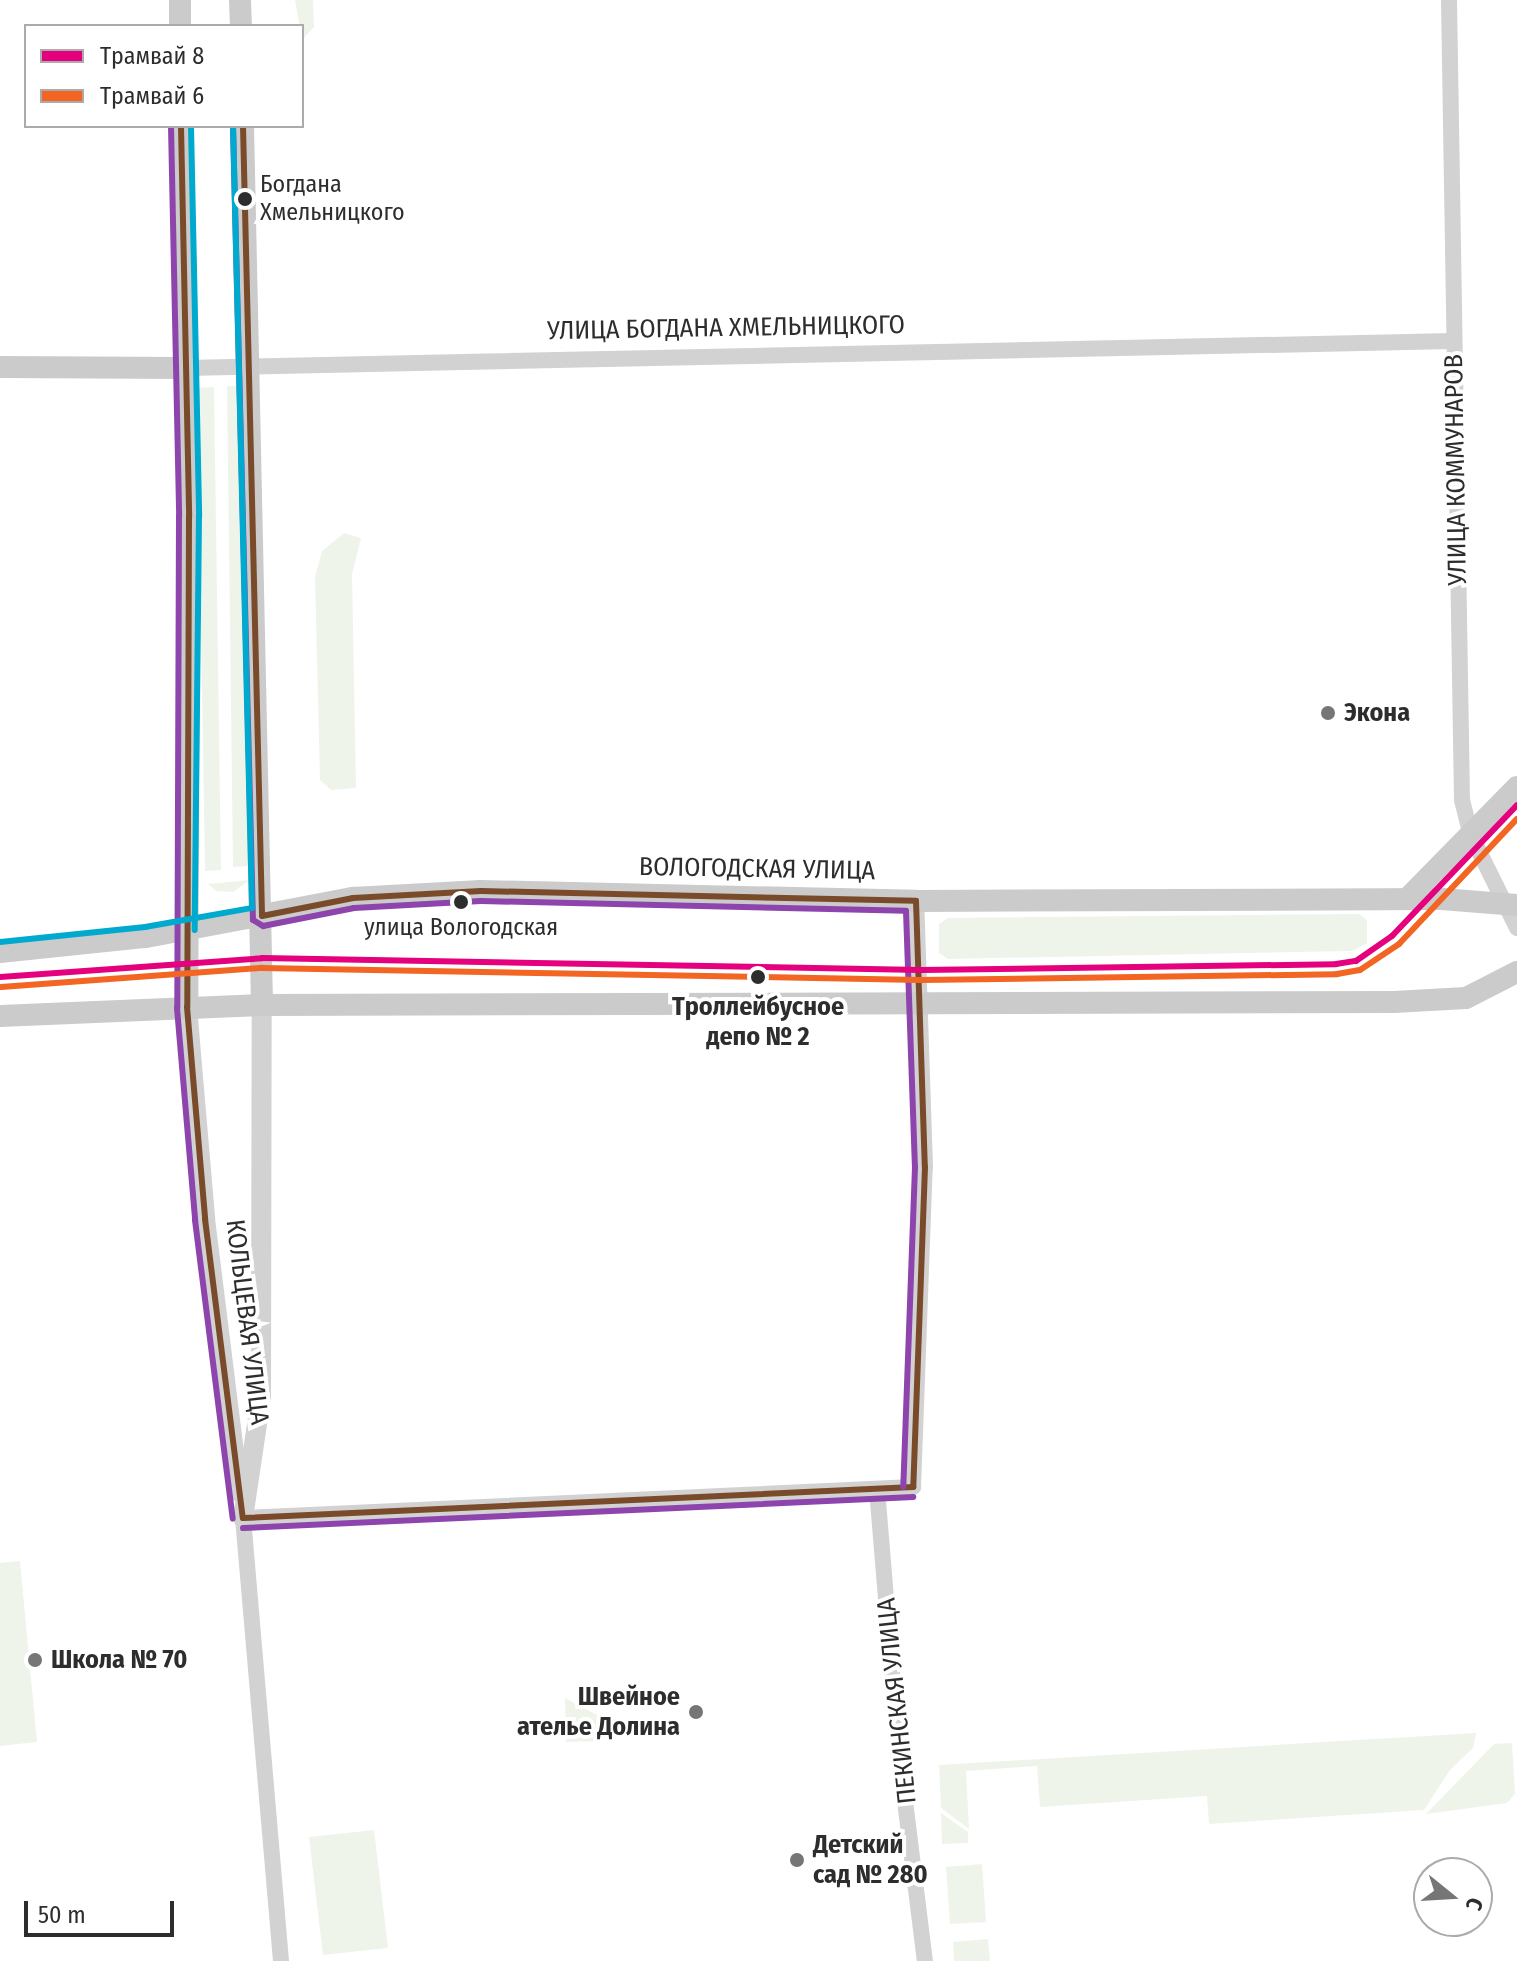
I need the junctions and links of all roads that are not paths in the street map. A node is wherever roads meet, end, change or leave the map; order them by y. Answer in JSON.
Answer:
{"nodes":[{"id":1,"x":180,"y":0,"type":"edge"},
{"id":2,"x":240,"y":0,"type":"edge"},
{"id":3,"x":1449,"y":0,"type":"edge"},
{"id":4,"x":180,"y":24,"type":"edge"},
{"id":5,"x":241,"y":24,"type":"edge"},
{"id":6,"x":181,"y":128,"type":"edge"},
{"id":7,"x":243,"y":128,"type":"edge"},
{"id":8,"x":1454,"y":341,"type":"junction"},
{"id":9,"x":251,"y":366,"type":"junction"},
{"id":10,"x":0,"y":367,"type":"edge"},
{"id":11,"x":185,"y":368,"type":"junction"},
{"id":12,"x":1517,"y":787,"type":"edge"},
{"id":13,"x":1471,"y":835,"type":"junction"},
{"id":14,"x":1407,"y":899,"type":"junction"},
{"id":15,"x":916,"y":901,"type":"junction"},
{"id":16,"x":1513,"y":904,"type":"edge"},
{"id":17,"x":262,"y":916,"type":"junction"},
{"id":18,"x":1517,"y":928,"type":"edge"},
{"id":19,"x":185,"y":930,"type":"junction"},
{"id":20,"x":0,"y":952,"type":"edge"},
{"id":21,"x":1517,"y":972,"type":"edge"},
{"id":22,"x":923,"y":1004,"type":"junction"},
{"id":23,"x":262,"y":1005,"type":"junction"},
{"id":24,"x":187,"y":1007,"type":"junction"},
{"id":25,"x":0,"y":1016,"type":"edge"},
{"id":26,"x":877,"y":1489,"type":"junction"},
{"id":27,"x":243,"y":1518,"type":"junction"},
{"id":28,"x":281,"y":1961,"type":"edge"},
{"id":29,"x":925,"y":1961,"type":"edge"}],
"edges":[{"from":1,"to":4,"type":"main road"},
{"from":2,"to":5,"type":"main road"},
{"from":3,"to":8,"type":"street","name":"УЛИЦА КОММУНАРОВ"},
{"from":6,"to":11,"type":"main road","name":"КОЛЬЦЕВАЯ УЛИЦА"},
{"from":7,"to":9,"type":"main road","name":"КОЛЬЦЕВАЯ УЛИЦА"},
{"from":8,"to":9,"type":"street","name":"УЛИЦА БОГДАНА ХМЕЛЬНИЦКОГО"},
{"from":8,"to":13,"type":"street","name":"УЛИЦА КОММУНАРОВ"},
{"from":9,"to":11,"type":"street","name":"УЛИЦА БОГДАНА ХМЕЛЬНИЦКОГО"},
{"from":9,"to":17,"type":"main road","name":"КОЛЬЦЕВАЯ УЛИЦА"},
{"from":10,"to":11,"type":"main road","name":"УЛИЦА БОГДАНА ХМЕЛЬНИЦКОГО"},
{"from":11,"to":19,"type":"main road","name":"КОЛЬЦЕВАЯ УЛИЦА"},
{"from":12,"to":13,"type":"main road"},
{"from":13,"to":14,"type":"main road"},
{"from":13,"to":16,"type":"street","name":"УЛИЦА КОММУНАРОВ"},
{"from":14,"to":15,"type":"main road","name":"ВОЛОГОДСКАЯ УЛИЦА"},
{"from":14,"to":16,"type":"main road","name":"ВОЛОГОДСКАЯ УЛИЦА"},
{"from":15,"to":17,"type":"main road","name":"ВОЛОГОДСКАЯ УЛИЦА"},
{"from":15,"to":22,"type":"street"},
{"from":16,"to":18,"type":"street","name":"УЛИЦА КОММУНАРОВ"},
{"from":17,"to":19,"type":"main road","name":"ВОЛОГОДСКАЯ УЛИЦА"},
{"from":17,"to":23,"type":"main road","name":"КОЛЬЦЕВАЯ УЛИЦА"},
{"from":19,"to":20,"type":"main road","name":"ВОЛОГОДСКАЯ УЛИЦА"},
{"from":19,"to":24,"type":"main road","name":"КОЛЬЦЕВАЯ УЛИЦА"},
{"from":21,"to":22,"type":"main road"},
{"from":22,"to":23,"type":"main road"},
{"from":22,"to":26,"type":"street"},
{"from":23,"to":24,"type":"main road"},
{"from":23,"to":27,"type":"street","name":"КОЛЬЦЕВАЯ УЛИЦА"},
{"from":24,"to":25,"type":"main road"},
{"from":24,"to":27,"type":"street","name":"КОЛЬЦЕВАЯ УЛИЦА"},
{"from":26,"to":27,"type":"street"},
{"from":26,"to":29,"type":"street","name":"ПЕКИНСКАЯ УЛИЦА"},
{"from":27,"to":28,"type":"street","name":"КОЛЬЦЕВАЯ УЛИЦА"}]}
